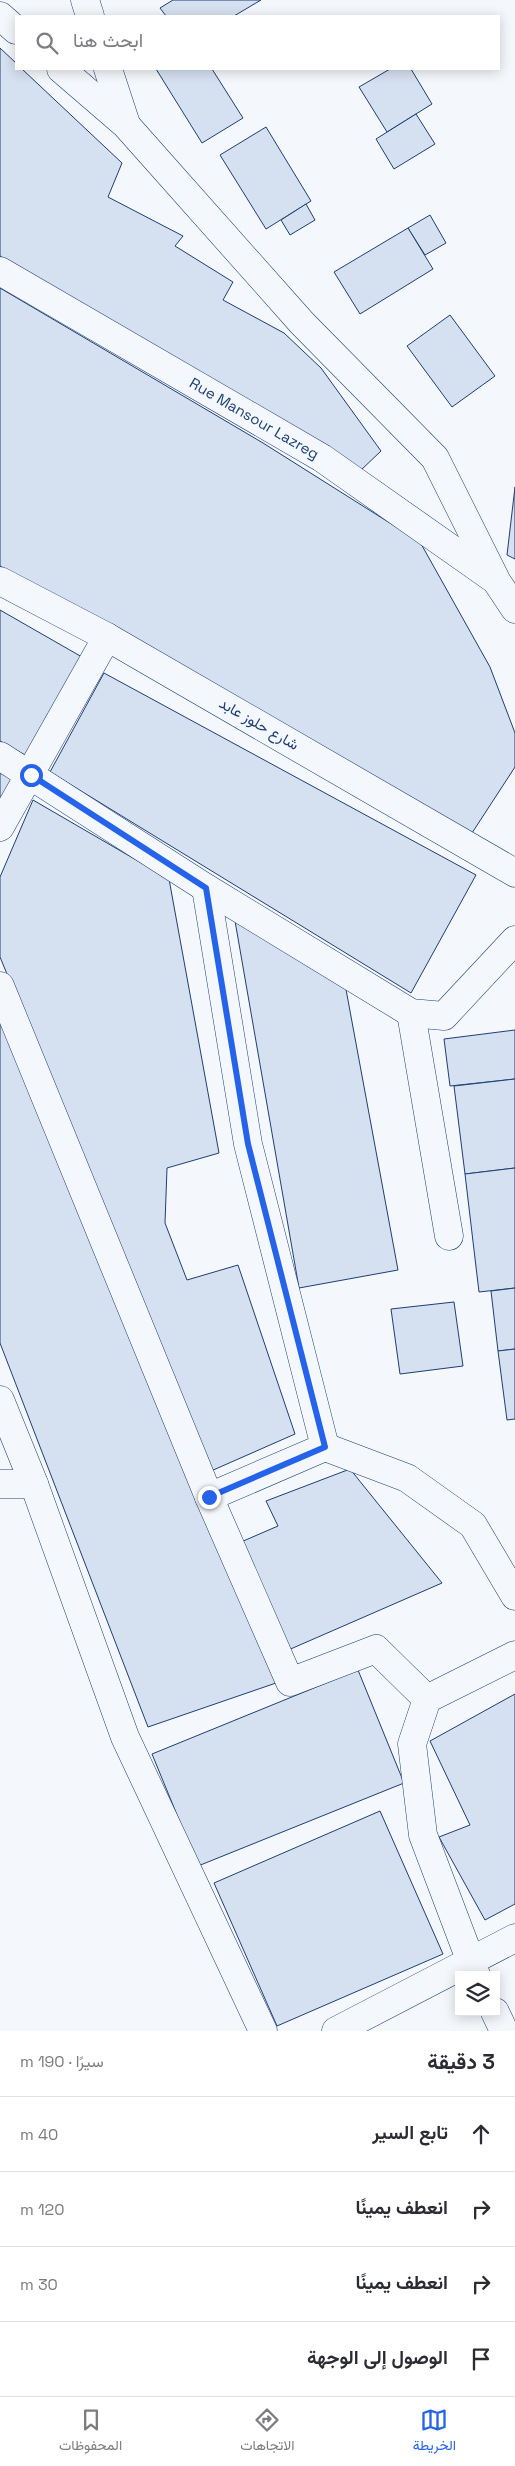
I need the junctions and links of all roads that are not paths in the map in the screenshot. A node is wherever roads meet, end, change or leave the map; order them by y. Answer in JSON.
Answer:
{"nodes":[{"id":1,"x":84,"y":0,"type":"edge"},
{"id":2,"x":90,"y":15,"type":"edge"},
{"id":3,"x":0,"y":16,"type":"edge"},
{"id":4,"x":15,"y":29,"type":"edge"},
{"id":5,"x":62,"y":70,"type":"edge"},
{"id":6,"x":108,"y":70,"type":"edge"},
{"id":7,"x":126,"y":125,"type":"junction"},
{"id":8,"x":0,"y":271,"type":"edge"},
{"id":9,"x":0,"y":581,"type":"edge"},
{"id":10,"x":497,"y":582,"type":"junction"},
{"id":11,"x":515,"y":609,"type":"edge"},
{"id":12,"x":107,"y":637,"type":"junction"},
{"id":13,"x":0,"y":756,"type":"edge"},
{"id":14,"x":31,"y":775,"type":"junction"},
{"id":15,"x":0,"y":826,"type":"edge"},
{"id":16,"x":515,"y":873,"type":"edge"},
{"id":17,"x":206,"y":888,"type":"junction"},
{"id":18,"x":515,"y":940,"type":"edge"},
{"id":19,"x":0,"y":986,"type":"edge"},
{"id":20,"x":411,"y":1012,"type":"junction"},
{"id":21,"x":450,"y":1236,"type":"dead end"},
{"id":22,"x":0,"y":1400,"type":"edge"},
{"id":23,"x":325,"y":1447,"type":"junction"},
{"id":24,"x":0,"y":1484,"type":"edge"},
{"id":25,"x":34,"y":1484,"type":"junction"},
{"id":26,"x":209,"y":1497,"type":"junction"},
{"id":27,"x":515,"y":1596,"type":"edge"},
{"id":28,"x":515,"y":1656,"type":"edge"},
{"id":29,"x":427,"y":1699,"type":"junction"},
{"id":30,"x":515,"y":1938,"type":"edge"},
{"id":31,"x":473,"y":1968,"type":"edge"},
{"id":32,"x":497,"y":2016,"type":"edge"},
{"id":33,"x":263,"y":2031,"type":"edge"},
{"id":34,"x":336,"y":2031,"type":"edge"},
{"id":35,"x":504,"y":2031,"type":"edge"}],
"edges":[{"from":1,"to":2,"type":"street"},
{"from":3,"to":4,"type":"street"},
{"from":5,"to":7,"type":"street"},
{"from":6,"to":7,"type":"street"},
{"from":7,"to":10,"type":"street"},
{"from":8,"to":10,"type":"street","name":"Rue Mansour Lazreg"},
{"from":9,"to":12,"type":"street","name":"شارع حلوز عابد"},
{"from":10,"to":11,"type":"street"},
{"from":12,"to":14,"type":"street"},
{"from":12,"to":16,"type":"street","name":"شارع حلوز عابد"},
{"from":13,"to":14,"type":"street"},
{"from":14,"to":15,"type":"street"},
{"from":14,"to":17,"type":"street"},
{"from":17,"to":20,"type":"street"},
{"from":17,"to":23,"type":"street"},
{"from":18,"to":20,"type":"street"},
{"from":19,"to":26,"type":"street"},
{"from":20,"to":21,"type":"street"},
{"from":22,"to":25,"type":"street"},
{"from":23,"to":26,"type":"street"},
{"from":23,"to":27,"type":"street"},
{"from":24,"to":25,"type":"street"},
{"from":25,"to":33,"type":"street"},
{"from":26,"to":29,"type":"street"},
{"from":28,"to":29,"type":"street"},
{"from":29,"to":31,"type":"street"},
{"from":30,"to":31,"type":"street"},
{"from":31,"to":34,"type":"street"},
{"from":32,"to":35,"type":"street"}]}
